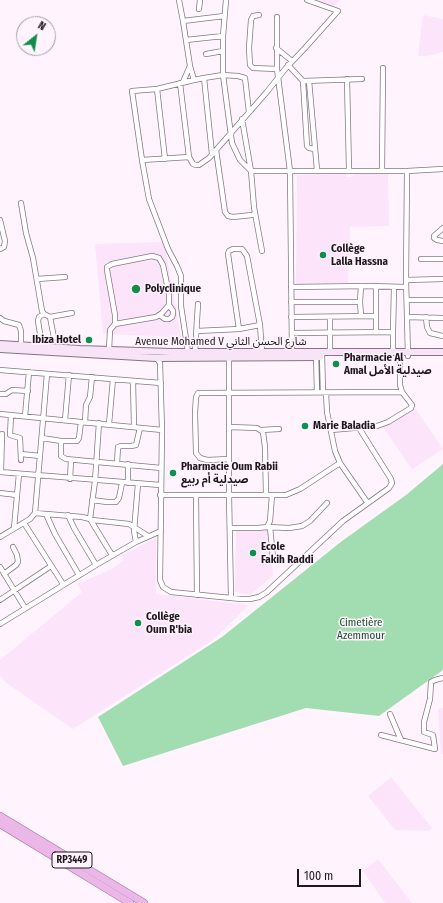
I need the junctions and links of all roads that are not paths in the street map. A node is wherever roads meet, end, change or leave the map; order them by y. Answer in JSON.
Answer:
{"nodes":[{"id":1,"x":179,"y":0,"type":"edge"},
{"id":2,"x":200,"y":0,"type":"edge"},
{"id":3,"x":226,"y":0,"type":"edge"},
{"id":4,"x":307,"y":0,"type":"edge"},
{"id":5,"x":199,"y":9,"type":"dead end"},
{"id":6,"x":259,"y":15,"type":"dead end"},
{"id":7,"x":224,"y":16,"type":"junction"},
{"id":8,"x":277,"y":17,"type":"dead end"},
{"id":9,"x":183,"y":21,"type":"junction"},
{"id":10,"x":223,"y":36,"type":"junction"},
{"id":11,"x":186,"y":40,"type":"junction"},
{"id":12,"x":276,"y":48,"type":"junction"},
{"id":13,"x":223,"y":51,"type":"junction"},
{"id":14,"x":206,"y":54,"type":"dead end"},
{"id":15,"x":292,"y":61,"type":"junction"},
{"id":16,"x":288,"y":65,"type":"junction"},
{"id":17,"x":190,"y":66,"type":"junction"},
{"id":18,"x":383,"y":68,"type":"dead end"},
{"id":19,"x":277,"y":69,"type":"junction"},
{"id":20,"x":223,"y":75,"type":"junction"},
{"id":21,"x":278,"y":77,"type":"junction"},
{"id":22,"x":204,"y":78,"type":"junction"},
{"id":23,"x":347,"y":79,"type":"junction"},
{"id":24,"x":362,"y":79,"type":"dead end"},
{"id":25,"x":194,"y":80,"type":"junction"},
{"id":26,"x":303,"y":81,"type":"junction"},
{"id":27,"x":309,"y":81,"type":"junction"},
{"id":28,"x":181,"y":83,"type":"junction"},
{"id":29,"x":157,"y":89,"type":"junction"},
{"id":30,"x":249,"y":112,"type":"junction"},
{"id":31,"x":305,"y":114,"type":"junction"},
{"id":32,"x":312,"y":114,"type":"junction"},
{"id":33,"x":242,"y":120,"type":"junction"},
{"id":34,"x":231,"y":132,"type":"junction"},
{"id":35,"x":315,"y":149,"type":"junction"},
{"id":36,"x":216,"y":150,"type":"junction"},
{"id":37,"x":212,"y":154,"type":"junction"},
{"id":38,"x":189,"y":158,"type":"junction"},
{"id":39,"x":165,"y":159,"type":"junction"},
{"id":40,"x":142,"y":160,"type":"junction"},
{"id":41,"x":443,"y":169,"type":"edge"},
{"id":42,"x":317,"y":170,"type":"junction"},
{"id":43,"x":349,"y":170,"type":"junction"},
{"id":44,"x":382,"y":170,"type":"junction"},
{"id":45,"x":408,"y":170,"type":"junction"},
{"id":46,"x":251,"y":171,"type":"junction"},
{"id":47,"x":290,"y":171,"type":"junction"},
{"id":48,"x":21,"y":203,"type":"dead end"},
{"id":49,"x":255,"y":213,"type":"junction"},
{"id":50,"x":0,"y":220,"type":"edge"},
{"id":51,"x":443,"y":228,"type":"edge"},
{"id":52,"x":443,"y":241,"type":"edge"},
{"id":53,"x":0,"y":249,"type":"edge"},
{"id":54,"x":262,"y":251,"type":"dead end"},
{"id":55,"x":421,"y":259,"type":"dead end"},
{"id":56,"x":443,"y":259,"type":"edge"},
{"id":57,"x":65,"y":277,"type":"dead end"},
{"id":58,"x":37,"y":279,"type":"junction"},
{"id":59,"x":443,"y":279,"type":"edge"},
{"id":60,"x":406,"y":280,"type":"junction"},
{"id":61,"x":361,"y":286,"type":"junction"},
{"id":62,"x":376,"y":286,"type":"junction"},
{"id":63,"x":291,"y":287,"type":"junction"},
{"id":64,"x":394,"y":287,"type":"junction"},
{"id":65,"x":406,"y":287,"type":"junction"},
{"id":66,"x":407,"y":300,"type":"junction"},
{"id":67,"x":443,"y":300,"type":"edge"},
{"id":68,"x":291,"y":302,"type":"junction"},
{"id":69,"x":360,"y":302,"type":"junction"},
{"id":70,"x":198,"y":304,"type":"dead end"},
{"id":71,"x":169,"y":306,"type":"junction"},
{"id":72,"x":72,"y":313,"type":"dead end"},
{"id":73,"x":44,"y":314,"type":"junction"},
{"id":74,"x":159,"y":315,"type":"junction"},
{"id":75,"x":361,"y":316,"type":"junction"},
{"id":76,"x":376,"y":316,"type":"junction"},
{"id":77,"x":50,"y":317,"type":"junction"},
{"id":78,"x":291,"y":317,"type":"junction"},
{"id":79,"x":330,"y":317,"type":"junction"},
{"id":80,"x":408,"y":317,"type":"junction"},
{"id":81,"x":426,"y":317,"type":"junction"},
{"id":82,"x":0,"y":318,"type":"edge"},
{"id":83,"x":443,"y":318,"type":"edge"},
{"id":84,"x":115,"y":324,"type":"junction"},
{"id":85,"x":260,"y":325,"type":"junction"},
{"id":86,"x":239,"y":329,"type":"junction"},
{"id":87,"x":197,"y":331,"type":"junction"},
{"id":88,"x":376,"y":332,"type":"junction"},
{"id":89,"x":393,"y":332,"type":"junction"},
{"id":90,"x":292,"y":333,"type":"junction"},
{"id":91,"x":330,"y":333,"type":"junction"},
{"id":92,"x":443,"y":336,"type":"edge"},
{"id":93,"x":54,"y":338,"type":"dead end"},
{"id":94,"x":0,"y":344,"type":"edge"},
{"id":95,"x":21,"y":345,"type":"junction"},
{"id":96,"x":42,"y":346,"type":"junction"},
{"id":97,"x":0,"y":349,"type":"edge"},
{"id":98,"x":107,"y":352,"type":"junction"},
{"id":99,"x":188,"y":352,"type":"junction"},
{"id":100,"x":195,"y":352,"type":"junction"},
{"id":101,"x":443,"y":352,"type":"edge"},
{"id":102,"x":262,"y":353,"type":"junction"},
{"id":103,"x":292,"y":353,"type":"junction"},
{"id":104,"x":330,"y":353,"type":"junction"},
{"id":105,"x":398,"y":354,"type":"junction"},
{"id":106,"x":408,"y":354,"type":"junction"},
{"id":107,"x":229,"y":355,"type":"junction"},
{"id":108,"x":319,"y":355,"type":"junction"},
{"id":109,"x":159,"y":356,"type":"junction"},
{"id":110,"x":443,"y":356,"type":"edge"},
{"id":111,"x":0,"y":370,"type":"edge"},
{"id":112,"x":29,"y":372,"type":"junction"},
{"id":113,"x":47,"y":374,"type":"junction"},
{"id":114,"x":69,"y":375,"type":"junction"},
{"id":115,"x":92,"y":377,"type":"junction"},
{"id":116,"x":113,"y":379,"type":"junction"},
{"id":117,"x":132,"y":381,"type":"junction"},
{"id":118,"x":161,"y":383,"type":"junction"},
{"id":119,"x":28,"y":391,"type":"junction"},
{"id":120,"x":229,"y":392,"type":"junction"},
{"id":121,"x":317,"y":392,"type":"junction"},
{"id":122,"x":324,"y":392,"type":"junction"},
{"id":123,"x":402,"y":392,"type":"junction"},
{"id":124,"x":0,"y":394,"type":"edge"},
{"id":125,"x":0,"y":414,"type":"edge"},
{"id":126,"x":12,"y":415,"type":"junction"},
{"id":127,"x":25,"y":416,"type":"junction"},
{"id":128,"x":43,"y":418,"type":"junction"},
{"id":129,"x":65,"y":420,"type":"junction"},
{"id":130,"x":83,"y":422,"type":"junction"},
{"id":131,"x":99,"y":423,"type":"junction"},
{"id":132,"x":109,"y":424,"type":"junction"},
{"id":133,"x":134,"y":426,"type":"junction"},
{"id":134,"x":230,"y":427,"type":"junction"},
{"id":135,"x":140,"y":428,"type":"junction"},
{"id":136,"x":359,"y":428,"type":"junction"},
{"id":137,"x":278,"y":429,"type":"dead end"},
{"id":138,"x":162,"y":430,"type":"junction"},
{"id":139,"x":261,"y":430,"type":"junction"},
{"id":140,"x":331,"y":430,"type":"junction"},
{"id":141,"x":1,"y":434,"type":"edge"},
{"id":142,"x":10,"y":435,"type":"junction"},
{"id":143,"x":42,"y":438,"type":"junction"},
{"id":144,"x":61,"y":441,"type":"junction"},
{"id":145,"x":21,"y":454,"type":"junction"},
{"id":146,"x":40,"y":456,"type":"junction"},
{"id":147,"x":230,"y":459,"type":"junction"},
{"id":148,"x":21,"y":460,"type":"dead end"},
{"id":149,"x":71,"y":460,"type":"junction"},
{"id":150,"x":96,"y":461,"type":"junction"},
{"id":151,"x":117,"y":463,"type":"junction"},
{"id":152,"x":340,"y":463,"type":"junction"},
{"id":153,"x":128,"y":464,"type":"junction"},
{"id":154,"x":161,"y":468,"type":"junction"},
{"id":155,"x":1,"y":472,"type":"edge"},
{"id":156,"x":19,"y":474,"type":"junction"},
{"id":157,"x":39,"y":476,"type":"junction"},
{"id":158,"x":70,"y":479,"type":"junction"},
{"id":159,"x":95,"y":481,"type":"junction"},
{"id":160,"x":122,"y":483,"type":"junction"},
{"id":161,"x":128,"y":483,"type":"junction"},
{"id":162,"x":138,"y":484,"type":"junction"},
{"id":163,"x":160,"y":485,"type":"junction"},
{"id":164,"x":0,"y":493,"type":"edge"},
{"id":165,"x":160,"y":494,"type":"junction"},
{"id":166,"x":17,"y":495,"type":"junction"},
{"id":167,"x":196,"y":495,"type":"junction"},
{"id":168,"x":229,"y":495,"type":"junction"},
{"id":169,"x":266,"y":495,"type":"junction"},
{"id":170,"x":272,"y":495,"type":"junction"},
{"id":171,"x":92,"y":500,"type":"junction"},
{"id":172,"x":367,"y":502,"type":"junction"},
{"id":173,"x":328,"y":503,"type":"dead end"},
{"id":174,"x":35,"y":513,"type":"junction"},
{"id":175,"x":46,"y":514,"type":"junction"},
{"id":176,"x":68,"y":516,"type":"junction"},
{"id":177,"x":91,"y":520,"type":"junction"},
{"id":178,"x":24,"y":523,"type":"junction"},
{"id":179,"x":135,"y":527,"type":"junction"},
{"id":180,"x":269,"y":527,"type":"junction"},
{"id":181,"x":14,"y":528,"type":"junction"},
{"id":182,"x":230,"y":528,"type":"junction"},
{"id":183,"x":160,"y":531,"type":"junction"},
{"id":184,"x":148,"y":536,"type":"junction"},
{"id":185,"x":0,"y":537,"type":"edge"},
{"id":186,"x":136,"y":542,"type":"junction"},
{"id":187,"x":13,"y":547,"type":"dead end"},
{"id":188,"x":112,"y":555,"type":"junction"},
{"id":189,"x":273,"y":558,"type":"dead end"},
{"id":190,"x":96,"y":564,"type":"junction"},
{"id":191,"x":51,"y":566,"type":"junction"},
{"id":192,"x":0,"y":567,"type":"edge"},
{"id":193,"x":4,"y":574,"type":"junction"},
{"id":194,"x":79,"y":575,"type":"junction"},
{"id":195,"x":63,"y":584,"type":"junction"},
{"id":196,"x":15,"y":592,"type":"junction"},
{"id":197,"x":197,"y":595,"type":"junction"},
{"id":198,"x":231,"y":598,"type":"junction"},
{"id":199,"x":0,"y":600,"type":"edge"},
{"id":200,"x":25,"y":608,"type":"junction"},
{"id":201,"x":0,"y":624,"type":"edge"},
{"id":202,"x":443,"y":678,"type":"edge"},
{"id":203,"x":390,"y":714,"type":"dead end"},
{"id":204,"x":381,"y":735,"type":"dead end"},
{"id":205,"x":401,"y":740,"type":"junction"},
{"id":206,"x":0,"y":816,"type":"edge"},
{"id":207,"x":0,"y":824,"type":"edge"},
{"id":208,"x":130,"y":903,"type":"edge"},
{"id":209,"x":144,"y":903,"type":"edge"}],
"edges":[{"from":1,"to":9,"type":"street"},
{"from":2,"to":5,"type":"street"},
{"from":3,"to":7,"type":"street"},
{"from":4,"to":15,"type":"street"},
{"from":6,"to":19,"type":"street"},
{"from":7,"to":9,"type":"street"},
{"from":7,"to":10,"type":"street"},
{"from":8,"to":12,"type":"street"},
{"from":9,"to":11,"type":"street"},
{"from":10,"to":11,"type":"street"},
{"from":10,"to":13,"type":"street"},
{"from":11,"to":17,"type":"street"},
{"from":12,"to":15,"type":"street"},
{"from":12,"to":19,"type":"street"},
{"from":13,"to":14,"type":"street"},
{"from":13,"to":20,"type":"street"},
{"from":15,"to":16,"type":"street"},
{"from":16,"to":21,"type":"street"},
{"from":16,"to":26,"type":"street"},
{"from":17,"to":25,"type":"street"},
{"from":17,"to":28,"type":"street"},
{"from":18,"to":44,"type":"street"},
{"from":19,"to":21,"type":"street"},
{"from":20,"to":22,"type":"street"},
{"from":20,"to":30,"type":"street"},
{"from":20,"to":34,"type":"street"},
{"from":21,"to":30,"type":"street"},
{"from":21,"to":47,"type":"street"},
{"from":22,"to":25,"type":"street"},
{"from":22,"to":37,"type":"street"},
{"from":23,"to":24,"type":"street"},
{"from":23,"to":27,"type":"street"},
{"from":23,"to":43,"type":"street"},
{"from":25,"to":28,"type":"street"},
{"from":26,"to":27,"type":"street"},
{"from":26,"to":31,"type":"street"},
{"from":27,"to":32,"type":"street"},
{"from":28,"to":29,"type":"street"},
{"from":28,"to":38,"type":"street"},
{"from":29,"to":39,"type":"street"},
{"from":29,"to":40,"type":"street"},
{"from":30,"to":33,"type":"street"},
{"from":31,"to":32,"type":"street"},
{"from":31,"to":35,"type":"street"},
{"from":32,"to":35,"type":"street"},
{"from":33,"to":34,"type":"street"},
{"from":33,"to":46,"type":"street"},
{"from":34,"to":36,"type":"street"},
{"from":34,"to":46,"type":"street"},
{"from":35,"to":42,"type":"street"},
{"from":36,"to":37,"type":"street"},
{"from":36,"to":49,"type":"street"},
{"from":37,"to":38,"type":"street"},
{"from":38,"to":39,"type":"street"},
{"from":39,"to":40,"type":"street"},
{"from":40,"to":99,"type":"street"},
{"from":41,"to":45,"type":"street"},
{"from":42,"to":43,"type":"street"},
{"from":42,"to":47,"type":"street"},
{"from":43,"to":44,"type":"street"},
{"from":44,"to":45,"type":"street"},
{"from":45,"to":60,"type":"street"},
{"from":46,"to":47,"type":"street"},
{"from":46,"to":49,"type":"street"},
{"from":47,"to":63,"type":"street"},
{"from":48,"to":58,"type":"street"},
{"from":49,"to":54,"type":"street"},
{"from":50,"to":53,"type":"street"},
{"from":51,"to":52,"type":"street"},
{"from":55,"to":56,"type":"street"},
{"from":57,"to":58,"type":"street"},
{"from":58,"to":73,"type":"street"},
{"from":59,"to":60,"type":"street"},
{"from":60,"to":65,"type":"street"},
{"from":61,"to":62,"type":"street"},
{"from":61,"to":63,"type":"street"},
{"from":61,"to":69,"type":"street"},
{"from":62,"to":64,"type":"street"},
{"from":62,"to":76,"type":"street"},
{"from":63,"to":68,"type":"street"},
{"from":64,"to":65,"type":"street"},
{"from":64,"to":89,"type":"street"},
{"from":65,"to":66,"type":"street"},
{"from":66,"to":67,"type":"street"},
{"from":66,"to":80,"type":"street"},
{"from":68,"to":69,"type":"street"},
{"from":68,"to":78,"type":"street"},
{"from":69,"to":75,"type":"street"},
{"from":70,"to":87,"type":"street"},
{"from":71,"to":74,"type":"street"},
{"from":71,"to":74,"type":"street"},
{"from":71,"to":84,"type":"street"},
{"from":72,"to":77,"type":"street"},
{"from":73,"to":77,"type":"street"},
{"from":73,"to":96,"type":"street"},
{"from":74,"to":84,"type":"street"},
{"from":75,"to":76,"type":"street"},
{"from":75,"to":79,"type":"street"},
{"from":76,"to":88,"type":"street"},
{"from":77,"to":93,"type":"street"},
{"from":78,"to":79,"type":"street"},
{"from":78,"to":90,"type":"street"},
{"from":79,"to":91,"type":"street"},
{"from":80,"to":81,"type":"street"},
{"from":80,"to":106,"type":"street"},
{"from":81,"to":83,"type":"street"},
{"from":81,"to":92,"type":"street"},
{"from":82,"to":95,"type":"street"},
{"from":84,"to":98,"type":"street"},
{"from":85,"to":86,"type":"street"},
{"from":85,"to":86,"type":"street"},
{"from":85,"to":102,"type":"street"},
{"from":86,"to":87,"type":"street"},
{"from":87,"to":100,"type":"street"},
{"from":88,"to":89,"type":"street"},
{"from":88,"to":91,"type":"street"},
{"from":89,"to":105,"type":"street"},
{"from":90,"to":91,"type":"street"},
{"from":90,"to":103,"type":"street"},
{"from":91,"to":104,"type":"street"},
{"from":94,"to":95,"type":"main road","name":"Avenue Mohamed V شارع الحسن الثاني"},
{"from":95,"to":96,"type":"main road","name":"Avenue Mohamed V شارع الحسن الثاني"},
{"from":96,"to":98,"type":"main road","name":"Avenue Mohamed V شارع الحسن الثاني"},
{"from":97,"to":98,"type":"main road","name":"Avenue Mohamed V شارع الحسن الثاني"},
{"from":98,"to":109,"type":"main road","name":"Avenue Mohamed V شارع الحسن الثاني"},
{"from":99,"to":100,"type":"main road","name":"Avenue Mohamed V شارع الحسن الثاني"},
{"from":99,"to":109,"type":"main road","name":"Avenue Mohamed V شارع الحسن الثاني"},
{"from":100,"to":107,"type":"main road","name":"Avenue Mohamed V شارع الحسن الثاني"},
{"from":101,"to":106,"type":"main road","name":"Avenue Mohamed V شارع الحسن الثاني"},
{"from":102,"to":103,"type":"main road","name":"Avenue Mohamed V شارع الحسن الثاني"},
{"from":102,"to":107,"type":"main road","name":"Avenue Mohamed V شارع الحسن الثاني"},
{"from":103,"to":108,"type":"main road","name":"Avenue Mohamed V شارع الحسن الثاني"},
{"from":104,"to":105,"type":"main road","name":"Avenue Mohamed V شارع الحسن الثاني"},
{"from":104,"to":108,"type":"main road","name":"Avenue Mohamed V شارع الحسن الثاني"},
{"from":105,"to":106,"type":"main road","name":"Avenue Mohamed V شارع الحسن الثاني"},
{"from":105,"to":108,"type":"main road","name":"Avenue Mohamed V شارع الحسن الثاني"},
{"from":105,"to":123,"type":"street"},
{"from":106,"to":110,"type":"main road","name":"Avenue Mohamed V شارع الحسن الثاني"},
{"from":107,"to":108,"type":"main road","name":"Avenue Mohamed V شارع الحسن الثاني"},
{"from":107,"to":109,"type":"main road","name":"Avenue Mohamed V شارع الحسن الثاني"},
{"from":107,"to":120,"type":"street"},
{"from":108,"to":121,"type":"street"},
{"from":108,"to":122,"type":"street"},
{"from":109,"to":118,"type":"street"},
{"from":111,"to":112,"type":"street"},
{"from":112,"to":113,"type":"street"},
{"from":112,"to":119,"type":"street"},
{"from":113,"to":114,"type":"street"},
{"from":113,"to":128,"type":"street"},
{"from":114,"to":115,"type":"street"},
{"from":114,"to":129,"type":"street"},
{"from":115,"to":116,"type":"street"},
{"from":115,"to":130,"type":"street"},
{"from":116,"to":117,"type":"street"},
{"from":116,"to":132,"type":"street"},
{"from":117,"to":118,"type":"street"},
{"from":117,"to":133,"type":"street"},
{"from":118,"to":138,"type":"street"},
{"from":119,"to":124,"type":"street"},
{"from":119,"to":127,"type":"street"},
{"from":120,"to":121,"type":"street"},
{"from":120,"to":134,"type":"street"},
{"from":120,"to":147,"type":"street"},
{"from":121,"to":122,"type":"street"},
{"from":122,"to":123,"type":"street"},
{"from":122,"to":140,"type":"street"},
{"from":123,"to":136,"type":"street"},
{"from":125,"to":126,"type":"street"},
{"from":126,"to":127,"type":"street"},
{"from":126,"to":142,"type":"street"},
{"from":127,"to":128,"type":"street"},
{"from":128,"to":129,"type":"street"},
{"from":128,"to":143,"type":"street"},
{"from":129,"to":130,"type":"street"},
{"from":130,"to":131,"type":"street"},
{"from":130,"to":144,"type":"street"},
{"from":131,"to":132,"type":"street"},
{"from":131,"to":150,"type":"street"},
{"from":132,"to":133,"type":"street"},
{"from":133,"to":135,"type":"street"},
{"from":134,"to":139,"type":"street"},
{"from":134,"to":147,"type":"street"},
{"from":135,"to":138,"type":"street"},
{"from":135,"to":151,"type":"street"},
{"from":136,"to":140,"type":"street"},
{"from":136,"to":172,"type":"street"},
{"from":137,"to":139,"type":"street"},
{"from":138,"to":154,"type":"street"},
{"from":139,"to":169,"type":"street"},
{"from":140,"to":152,"type":"street"},
{"from":141,"to":142,"type":"street"},
{"from":141,"to":155,"type":"street"},
{"from":142,"to":145,"type":"street"},
{"from":143,"to":144,"type":"street"},
{"from":143,"to":146,"type":"street"},
{"from":144,"to":149,"type":"street"},
{"from":145,"to":146,"type":"street"},
{"from":145,"to":148,"type":"street"},
{"from":146,"to":157,"type":"street"},
{"from":147,"to":168,"type":"street"},
{"from":149,"to":150,"type":"street"},
{"from":149,"to":158,"type":"street"},
{"from":150,"to":151,"type":"street"},
{"from":150,"to":159,"type":"street"},
{"from":151,"to":153,"type":"street"},
{"from":152,"to":170,"type":"street"},
{"from":152,"to":172,"type":"street"},
{"from":153,"to":154,"type":"street"},
{"from":153,"to":161,"type":"street"},
{"from":154,"to":163,"type":"street"},
{"from":155,"to":156,"type":"street"},
{"from":156,"to":157,"type":"street"},
{"from":156,"to":166,"type":"street"},
{"from":157,"to":158,"type":"street"},
{"from":157,"to":174,"type":"street"},
{"from":158,"to":159,"type":"street"},
{"from":159,"to":160,"type":"street"},
{"from":159,"to":171,"type":"street"},
{"from":160,"to":161,"type":"street"},
{"from":160,"to":171,"type":"street"},
{"from":161,"to":162,"type":"street"},
{"from":162,"to":163,"type":"street"},
{"from":162,"to":179,"type":"street"},
{"from":163,"to":165,"type":"street"},
{"from":164,"to":166,"type":"street"},
{"from":165,"to":167,"type":"street"},
{"from":165,"to":183,"type":"street"},
{"from":166,"to":181,"type":"street"},
{"from":167,"to":168,"type":"street"},
{"from":167,"to":197,"type":"street"},
{"from":168,"to":169,"type":"street"},
{"from":168,"to":182,"type":"street"},
{"from":169,"to":170,"type":"street"},
{"from":170,"to":180,"type":"street"},
{"from":171,"to":177,"type":"street"},
{"from":172,"to":198,"type":"street"},
{"from":173,"to":180,"type":"street"},
{"from":174,"to":175,"type":"street"},
{"from":174,"to":178,"type":"street"},
{"from":175,"to":176,"type":"street"},
{"from":175,"to":194,"type":"street"},
{"from":176,"to":177,"type":"street"},
{"from":176,"to":190,"type":"street"},
{"from":177,"to":179,"type":"street"},
{"from":177,"to":188,"type":"street"},
{"from":178,"to":181,"type":"street"},
{"from":178,"to":191,"type":"street"},
{"from":179,"to":184,"type":"street"},
{"from":179,"to":186,"type":"street"},
{"from":180,"to":182,"type":"street"},
{"from":180,"to":189,"type":"street"},
{"from":181,"to":185,"type":"street"},
{"from":182,"to":198,"type":"street"},
{"from":183,"to":184,"type":"street"},
{"from":183,"to":197,"type":"street"},
{"from":184,"to":186,"type":"street"},
{"from":186,"to":188,"type":"street"},
{"from":187,"to":193,"type":"street"},
{"from":188,"to":190,"type":"street"},
{"from":190,"to":194,"type":"street"},
{"from":191,"to":195,"type":"street"},
{"from":191,"to":196,"type":"street"},
{"from":192,"to":193,"type":"street"},
{"from":193,"to":196,"type":"street"},
{"from":194,"to":195,"type":"street"},
{"from":195,"to":200,"type":"street"},
{"from":196,"to":199,"type":"street"},
{"from":196,"to":200,"type":"street"},
{"from":197,"to":198,"type":"street"},
{"from":200,"to":201,"type":"street"},
{"from":202,"to":205,"type":"street"},
{"from":203,"to":205,"type":"street"},
{"from":204,"to":205,"type":"street"},
{"from":206,"to":209,"type":"highway","number":"RP3449"},
{"from":207,"to":208,"type":"highway","number":"RP3449"}]}
